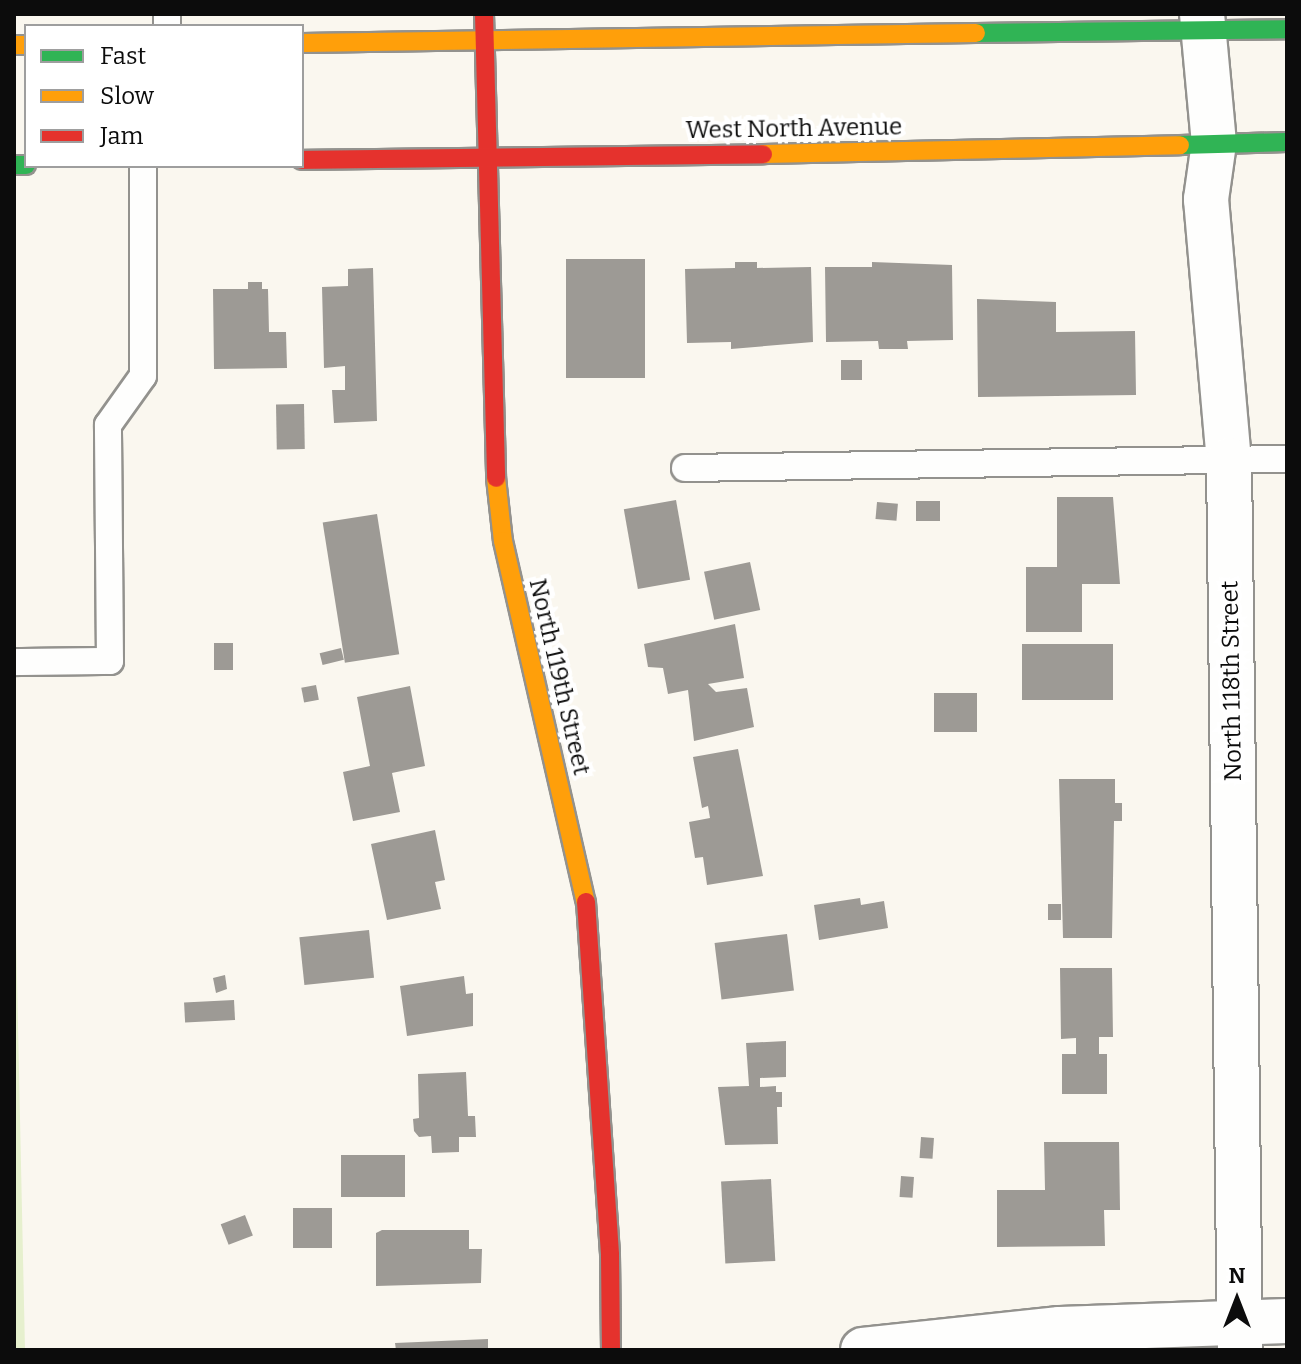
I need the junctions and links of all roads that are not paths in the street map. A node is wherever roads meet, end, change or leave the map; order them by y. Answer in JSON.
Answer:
{"nodes":[{"id":1,"x":484,"y":14,"type":"edge"},
{"id":2,"x":1203,"y":22,"type":"edge"},
{"id":3,"x":617,"y":27,"type":"edge"},
{"id":4,"x":1287,"y":29,"type":"edge"},
{"id":5,"x":485,"y":39,"type":"junction"},
{"id":6,"x":304,"y":43,"type":"edge"},
{"id":7,"x":1287,"y":142,"type":"edge"},
{"id":8,"x":1214,"y":143,"type":"junction"},
{"id":9,"x":484,"y":156,"type":"junction"},
{"id":10,"x":304,"y":160,"type":"edge"},
{"id":11,"x":143,"y":168,"type":"edge"},
{"id":12,"x":1287,"y":459,"type":"edge"},
{"id":13,"x":1229,"y":460,"type":"junction"},
{"id":14,"x":685,"y":468,"type":"dead end"},
{"id":15,"x":14,"y":662,"type":"edge"},
{"id":16,"x":1287,"y":1321,"type":"edge"},
{"id":17,"x":1240,"y":1336,"type":"edge"},
{"id":18,"x":611,"y":1350,"type":"edge"},
{"id":19,"x":863,"y":1350,"type":"edge"}],
"edges":[{"from":1,"to":5,"type":"main road","name":"North 119th Street"},
{"from":2,"to":3,"type":"main road"},
{"from":2,"to":4,"type":"main road"},
{"from":2,"to":8,"type":"street","name":"North 118th Street"},
{"from":3,"to":5,"type":"main road"},
{"from":5,"to":6,"type":"main road"},
{"from":5,"to":9,"type":"main road","name":"North 119th Street"},
{"from":7,"to":8,"type":"main road","name":"West North Avenue"},
{"from":8,"to":9,"type":"main road","name":"West North Avenue"},
{"from":8,"to":13,"type":"street","name":"North 118th Street"},
{"from":9,"to":10,"type":"main road","name":"West North Avenue"},
{"from":9,"to":18,"type":"main road","name":"North 119th Street"},
{"from":11,"to":15,"type":"lane"},
{"from":12,"to":13,"type":"lane"},
{"from":13,"to":14,"type":"lane"},
{"from":13,"to":17,"type":"street","name":"North 118th Street"},
{"from":16,"to":17,"type":"street"},
{"from":17,"to":19,"type":"street"}]}
